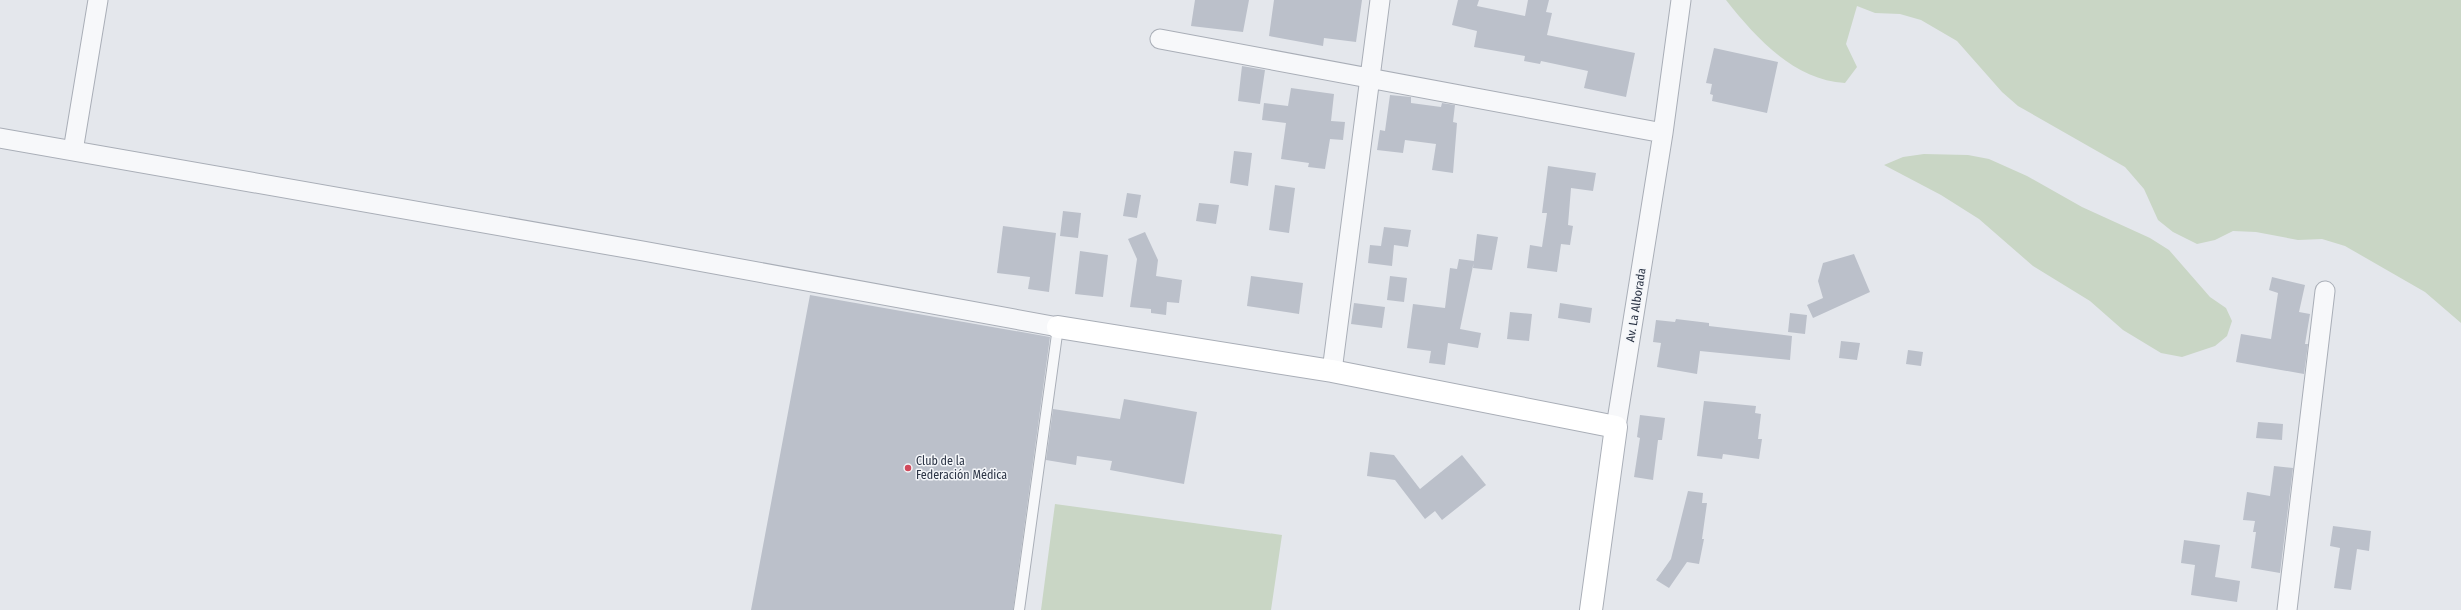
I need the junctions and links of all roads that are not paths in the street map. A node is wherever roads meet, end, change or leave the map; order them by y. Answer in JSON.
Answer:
{"nodes":[{"id":1,"x":98,"y":0,"type":"edge"},
{"id":2,"x":1380,"y":0,"type":"edge"},
{"id":3,"x":1681,"y":0,"type":"edge"},
{"id":4,"x":1160,"y":39,"type":"dead end"},
{"id":5,"x":1369,"y":77,"type":"junction"},
{"id":6,"x":1663,"y":132,"type":"junction"},
{"id":7,"x":0,"y":138,"type":"edge"},
{"id":8,"x":73,"y":151,"type":"junction"},
{"id":9,"x":2325,"y":292,"type":"dead end"},
{"id":10,"x":1058,"y":327,"type":"junction"},
{"id":11,"x":1332,"y":371,"type":"junction"},
{"id":12,"x":1616,"y":427,"type":"junction"},
{"id":13,"x":1019,"y":610,"type":"edge"},
{"id":14,"x":1590,"y":610,"type":"edge"},
{"id":15,"x":2287,"y":610,"type":"edge"}],
"edges":[{"from":1,"to":8,"type":"street"},
{"from":2,"to":5,"type":"street"},
{"from":3,"to":6,"type":"street","name":"Av. La Alborada"},
{"from":4,"to":5,"type":"street"},
{"from":5,"to":6,"type":"street"},
{"from":5,"to":11,"type":"street"},
{"from":6,"to":12,"type":"street","name":"Av. La Alborada"},
{"from":7,"to":8,"type":"street"},
{"from":8,"to":10,"type":"street"},
{"from":9,"to":15,"type":"street"},
{"from":10,"to":11,"type":"main road"},
{"from":10,"to":13,"type":"lane"},
{"from":11,"to":12,"type":"main road"},
{"from":12,"to":14,"type":"main road","name":"Av. La Alborada"}]}
